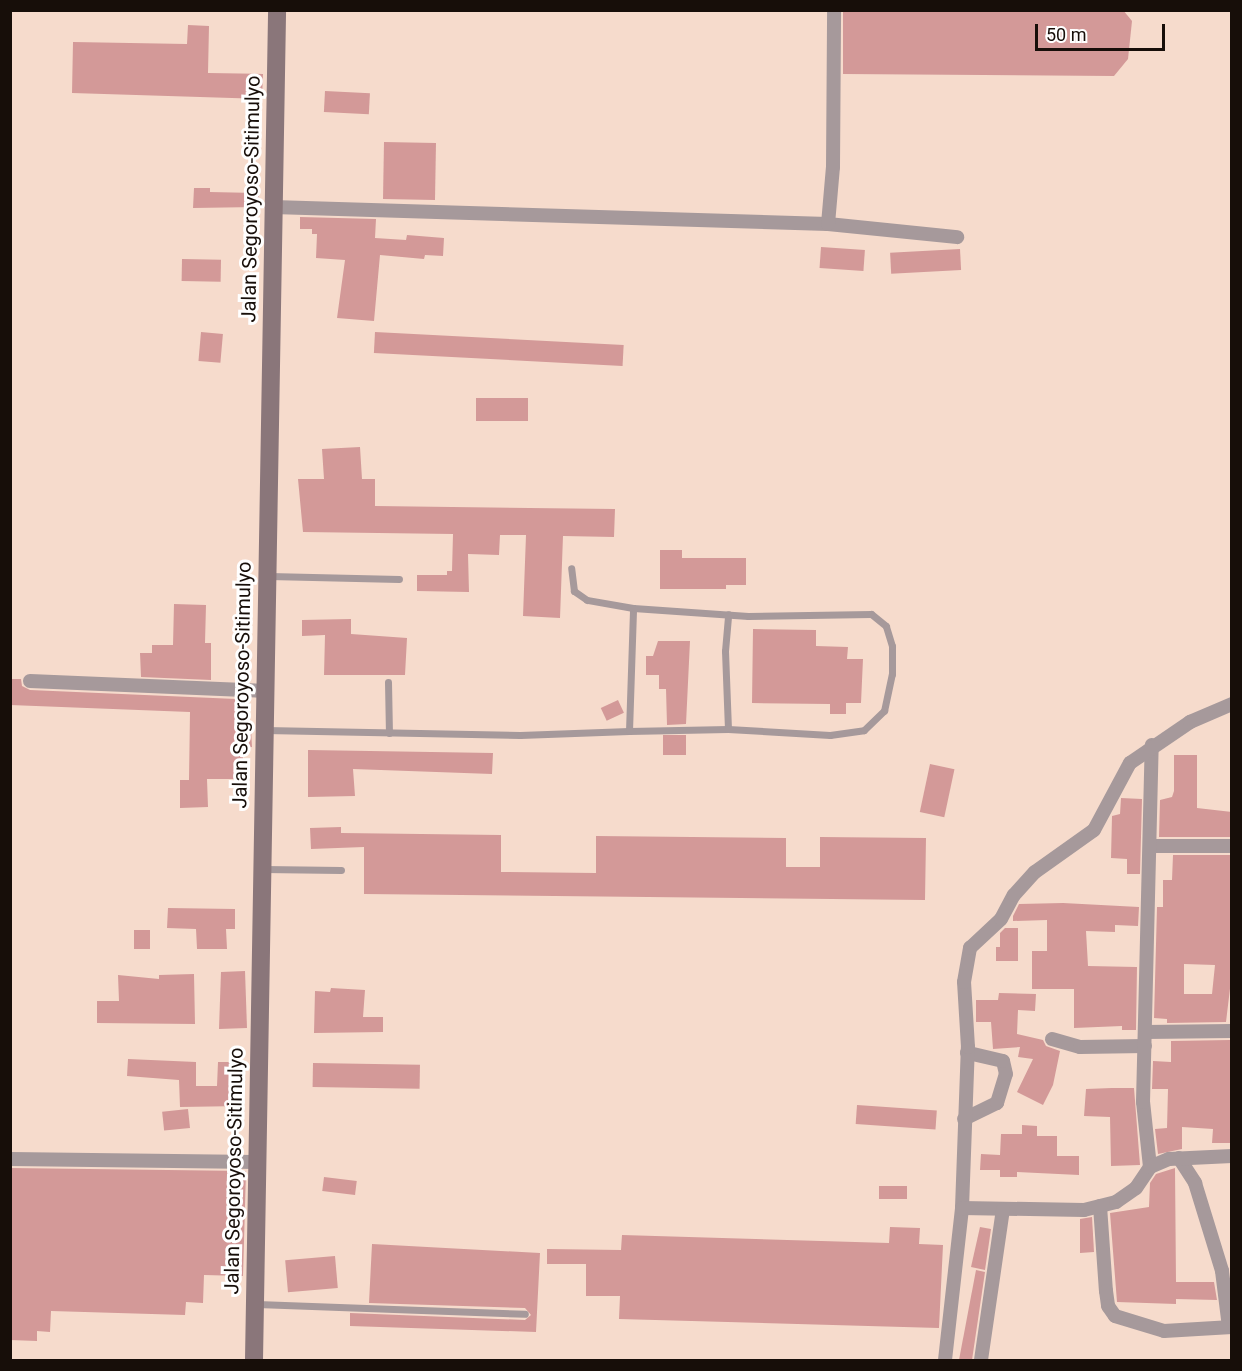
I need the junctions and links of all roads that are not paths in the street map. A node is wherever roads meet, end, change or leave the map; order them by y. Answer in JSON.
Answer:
{"nodes":[{"id":1,"x":277,"y":10,"type":"edge"},
{"id":2,"x":834,"y":10,"type":"edge"},
{"id":3,"x":273,"y":207,"type":"junction"},
{"id":4,"x":828,"y":224,"type":"junction"},
{"id":5,"x":957,"y":237,"type":"dead end"},
{"id":6,"x":571,"y":568,"type":"dead end"},
{"id":7,"x":267,"y":576,"type":"junction"},
{"id":8,"x":399,"y":579,"type":"dead end"},
{"id":9,"x":633,"y":608,"type":"junction"},
{"id":10,"x":728,"y":614,"type":"junction"},
{"id":11,"x":30,"y":681,"type":"dead end"},
{"id":12,"x":388,"y":682,"type":"dead end"},
{"id":13,"x":265,"y":691,"type":"junction"},
{"id":14,"x":1232,"y":704,"type":"edge"},
{"id":15,"x":728,"y":729,"type":"junction"},
{"id":16,"x":264,"y":730,"type":"junction"},
{"id":17,"x":629,"y":731,"type":"junction"},
{"id":18,"x":389,"y":733,"type":"junction"},
{"id":19,"x":1152,"y":745,"type":"junction"},
{"id":20,"x":1152,"y":846,"type":"junction"},
{"id":21,"x":1232,"y":846,"type":"edge"},
{"id":22,"x":262,"y":868,"type":"junction"},
{"id":23,"x":341,"y":870,"type":"dead end"},
{"id":24,"x":1232,"y":1031,"type":"edge"},
{"id":25,"x":1145,"y":1032,"type":"junction"},
{"id":26,"x":1052,"y":1039,"type":"dead end"},
{"id":27,"x":1146,"y":1046,"type":"junction"},
{"id":28,"x":967,"y":1053,"type":"junction"},
{"id":29,"x":964,"y":1119,"type":"junction"},
{"id":30,"x":1232,"y":1156,"type":"edge"},
{"id":31,"x":1179,"y":1158,"type":"junction"},
{"id":32,"x":10,"y":1159,"type":"edge"},
{"id":33,"x":257,"y":1162,"type":"junction"},
{"id":34,"x":1150,"y":1167,"type":"junction"},
{"id":35,"x":1100,"y":1206,"type":"junction"},
{"id":36,"x":962,"y":1208,"type":"junction"},
{"id":37,"x":1003,"y":1210,"type":"junction"},
{"id":38,"x":1227,"y":1271,"type":"edge"},
{"id":39,"x":255,"y":1304,"type":"junction"},
{"id":40,"x":525,"y":1314,"type":"dead end"},
{"id":41,"x":1230,"y":1327,"type":"edge"},
{"id":42,"x":254,"y":1360,"type":"edge"},
{"id":43,"x":945,"y":1360,"type":"edge"},
{"id":44,"x":981,"y":1360,"type":"edge"}],
"edges":[{"from":1,"to":3,"type":"main road","name":"Jalan Segoroyoso-Sitimulyo"},
{"from":2,"to":4,"type":"street"},
{"from":3,"to":4,"type":"street"},
{"from":3,"to":7,"type":"main road","name":"Jalan Segoroyoso-Sitimulyo"},
{"from":4,"to":5,"type":"street"},
{"from":6,"to":9,"type":"lane"},
{"from":7,"to":8,"type":"lane"},
{"from":7,"to":13,"type":"main road","name":"Jalan Segoroyoso-Sitimulyo"},
{"from":9,"to":10,"type":"lane"},
{"from":9,"to":17,"type":"lane"},
{"from":10,"to":15,"type":"lane"},
{"from":10,"to":15,"type":"lane"},
{"from":11,"to":13,"type":"street"},
{"from":12,"to":18,"type":"lane"},
{"from":13,"to":16,"type":"main road","name":"Jalan Segoroyoso-Sitimulyo"},
{"from":14,"to":19,"type":"street"},
{"from":15,"to":17,"type":"lane"},
{"from":16,"to":18,"type":"lane"},
{"from":16,"to":22,"type":"main road","name":"Jalan Segoroyoso-Sitimulyo"},
{"from":17,"to":18,"type":"lane"},
{"from":19,"to":20,"type":"street"},
{"from":19,"to":28,"type":"street"},
{"from":20,"to":21,"type":"street"},
{"from":20,"to":25,"type":"street"},
{"from":22,"to":23,"type":"lane"},
{"from":22,"to":33,"type":"main road","name":"Jalan Segoroyoso-Sitimulyo"},
{"from":24,"to":25,"type":"street"},
{"from":25,"to":27,"type":"street"},
{"from":26,"to":27,"type":"street"},
{"from":27,"to":34,"type":"street"},
{"from":28,"to":29,"type":"street"},
{"from":28,"to":29,"type":"street"},
{"from":29,"to":36,"type":"street"},
{"from":30,"to":31,"type":"street"},
{"from":31,"to":34,"type":"street"},
{"from":31,"to":38,"type":"street"},
{"from":32,"to":33,"type":"street"},
{"from":33,"to":39,"type":"main road","name":"Jalan Segoroyoso-Sitimulyo"},
{"from":34,"to":35,"type":"street"},
{"from":35,"to":37,"type":"street"},
{"from":35,"to":41,"type":"street"},
{"from":36,"to":37,"type":"street"},
{"from":36,"to":43,"type":"street"},
{"from":37,"to":44,"type":"street"},
{"from":38,"to":41,"type":"street"},
{"from":39,"to":40,"type":"lane"},
{"from":39,"to":42,"type":"main road","name":"Jalan Segoroyoso-Sitimulyo"}]}
